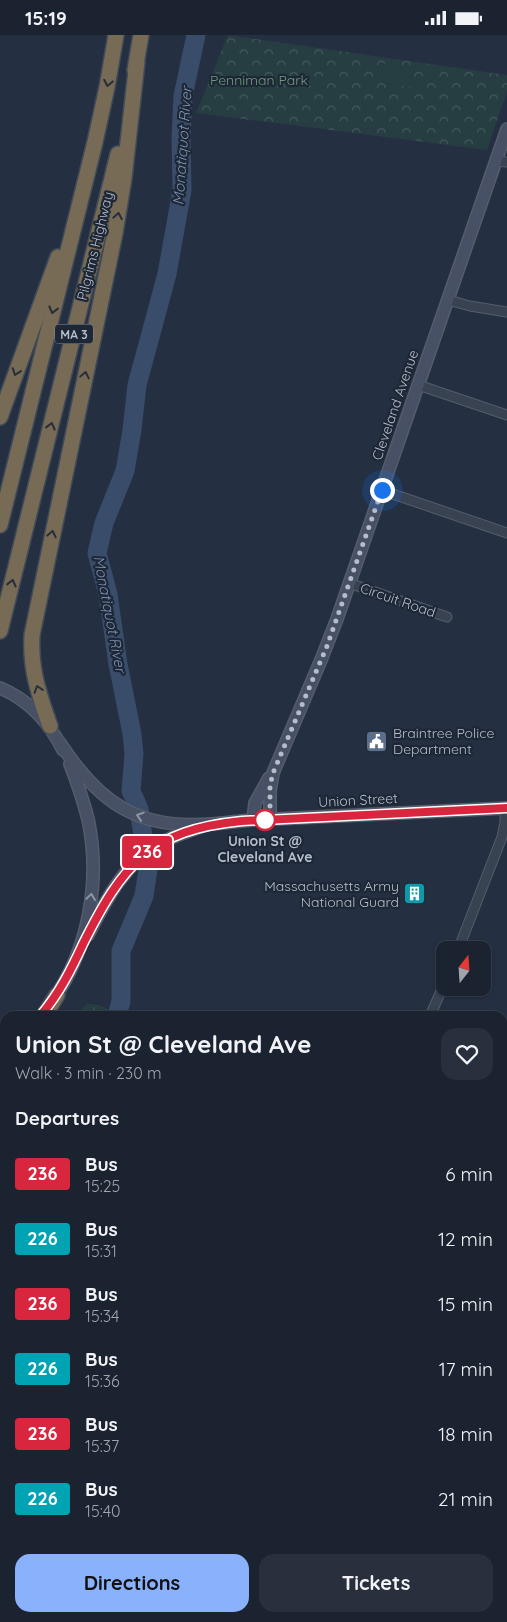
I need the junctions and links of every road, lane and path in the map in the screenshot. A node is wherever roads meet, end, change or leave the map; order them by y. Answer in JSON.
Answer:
{"nodes":[{"id":1,"x":116,"y":35,"type":"edge"},
{"id":2,"x":141,"y":35,"type":"edge"},
{"id":3,"x":137,"y":62,"type":"junction"},
{"id":4,"x":507,"y":129,"type":"edge"},
{"id":5,"x":502,"y":161,"type":"edge"},
{"id":6,"x":86,"y":178,"type":"junction"},
{"id":7,"x":448,"y":300,"type":"junction"},
{"id":8,"x":507,"y":312,"type":"edge"},
{"id":9,"x":418,"y":385,"type":"junction"},
{"id":10,"x":507,"y":415,"type":"edge"},
{"id":11,"x":0,"y":417,"type":"edge"},
{"id":12,"x":382,"y":490,"type":"junction"},
{"id":13,"x":0,"y":525,"type":"edge"},
{"id":14,"x":507,"y":533,"type":"edge"},
{"id":15,"x":349,"y":583,"type":"junction"},
{"id":16,"x":447,"y":617,"type":"dead end"},
{"id":17,"x":0,"y":631,"type":"edge"},
{"id":18,"x":0,"y":688,"type":"edge"},
{"id":19,"x":50,"y":726,"type":"junction"},
{"id":20,"x":60,"y":743,"type":"junction"},
{"id":21,"x":273,"y":773,"type":"junction"},
{"id":22,"x":506,"y":808,"type":"edge"},
{"id":23,"x":270,"y":819,"type":"junction"},
{"id":24,"x":253,"y":820,"type":"junction"},
{"id":25,"x":211,"y":824,"type":"junction"},
{"id":26,"x":462,"y":941,"type":"edge"},
{"id":27,"x":75,"y":961,"type":"junction"},
{"id":28,"x":57,"y":995,"type":"joint"},
{"id":29,"x":439,"y":996,"type":"edge"},
{"id":30,"x":46,"y":1011,"type":"edge"},
{"id":31,"x":432,"y":1011,"type":"edge"}],
"edges":[{"from":1,"to":6,"type":"highway","name":"Pilgrims Highway","number":"MA 3","one_way":true},
{"from":2,"to":3,"type":"highway","name":"Pilgrims Highway","number":"MA 3"},
{"from":17,"to":3,"type":"highway","name":"Pilgrims Highway","number":"MA 3","one_way":true},
{"from":19,"to":3,"type":"highway","one_way":true},
{"from":4,"to":5,"type":"main road","name":"Cleveland Avenue"},
{"from":5,"to":7,"type":"main road","name":"Cleveland Avenue"},
{"from":6,"to":11,"type":"highway","one_way":true},
{"from":6,"to":13,"type":"highway","name":"Pilgrims Highway","number":"MA 3","one_way":true},
{"from":7,"to":8,"type":"street"},
{"from":7,"to":9,"type":"main road","name":"Cleveland Avenue"},
{"from":9,"to":10,"type":"street"},
{"from":9,"to":12,"type":"main road","name":"Cleveland Avenue"},
{"from":12,"to":14,"type":"street"},
{"from":12,"to":15,"type":"main road","name":"Cleveland Avenue"},
{"from":15,"to":16,"type":"street","name":"Circuit Road"},
{"from":15,"to":21,"type":"main road","name":"Cleveland Avenue"},
{"from":18,"to":19,"type":"main road"},
{"from":19,"to":20,"type":"main road"},
{"from":25,"to":20,"type":"main road","name":"Union Street","one_way":true},
{"from":27,"to":20,"type":"main road","one_way":true},
{"from":21,"to":23,"type":"main road","name":"Cleveland Avenue"},
{"from":21,"to":24,"type":"main road","name":"Cleveland Avenue"},
{"from":22,"to":23,"type":"main road","name":"Union Street"},
{"from":22,"to":26,"type":"street"},
{"from":23,"to":24,"type":"main road","name":"Union Street"},
{"from":24,"to":25,"type":"main road","name":"Union Street"},
{"from":25,"to":27,"type":"main road","name":"Union Street"},
{"from":27,"to":28,"type":"main road"},
{"from":28,"to":30,"type":"highway"},
{"from":29,"to":31,"type":"street"}]}
